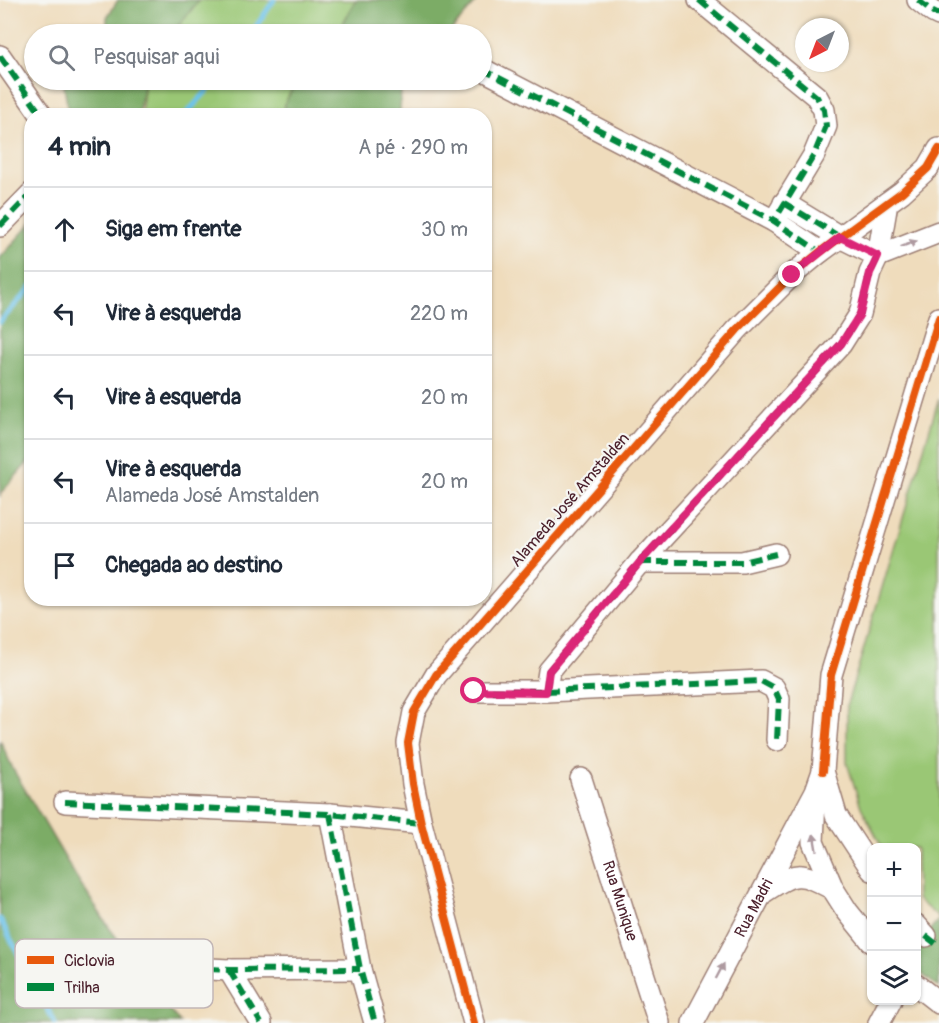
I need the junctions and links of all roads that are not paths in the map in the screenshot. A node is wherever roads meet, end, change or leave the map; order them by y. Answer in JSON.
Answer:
{"nodes":[{"id":1,"x":699,"y":0,"type":"edge"},
{"id":2,"x":918,"y":0,"type":"edge"},
{"id":3,"x":939,"y":15,"type":"edge"},
{"id":4,"x":0,"y":56,"type":"edge"},
{"id":5,"x":492,"y":74,"type":"edge"},
{"id":6,"x":36,"y":108,"type":"edge"},
{"id":7,"x":939,"y":149,"type":"edge"},
{"id":8,"x":24,"y":201,"type":"edge"},
{"id":9,"x":887,"y":202,"type":"junction"},
{"id":10,"x":779,"y":212,"type":"junction"},
{"id":11,"x":0,"y":226,"type":"edge"},
{"id":12,"x":939,"y":232,"type":"edge"},
{"id":13,"x":840,"y":237,"type":"junction"},
{"id":14,"x":820,"y":252,"type":"junction"},
{"id":15,"x":878,"y":256,"type":"junction"},
{"id":16,"x":939,"y":318,"type":"edge"},
{"id":17,"x":776,"y":554,"type":"dead end"},
{"id":18,"x":640,"y":562,"type":"junction"},
{"id":19,"x":474,"y":691,"type":"dead end"},
{"id":20,"x":546,"y":692,"type":"junction"},
{"id":21,"x":777,"y":740,"type":"dead end"},
{"id":22,"x":823,"y":771,"type":"junction"},
{"id":23,"x":581,"y":779,"type":"dead end"},
{"id":24,"x":816,"y":791,"type":"junction"},
{"id":25,"x":64,"y":802,"type":"dead end"},
{"id":26,"x":330,"y":814,"type":"junction"},
{"id":27,"x":421,"y":824,"type":"junction"},
{"id":28,"x":867,"y":862,"type":"edge"},
{"id":29,"x":833,"y":889,"type":"junction"},
{"id":30,"x":762,"y":893,"type":"junction"},
{"id":31,"x":867,"y":936,"type":"edge"},
{"id":32,"x":213,"y":969,"type":"edge"},
{"id":33,"x":360,"y":969,"type":"junction"},
{"id":34,"x":229,"y":970,"type":"junction"},
{"id":35,"x":921,"y":989,"type":"edge"},
{"id":36,"x":939,"y":1003,"type":"edge"},
{"id":37,"x":888,"y":1005,"type":"edge"},
{"id":38,"x":261,"y":1023,"type":"edge"},
{"id":39,"x":375,"y":1023,"type":"edge"},
{"id":40,"x":474,"y":1023,"type":"edge"},
{"id":41,"x":659,"y":1023,"type":"edge"},
{"id":42,"x":693,"y":1023,"type":"edge"},
{"id":43,"x":879,"y":1023,"type":"edge"}],
"edges":[{"from":1,"to":10,"type":"street"},
{"from":2,"to":3,"type":"street"},
{"from":4,"to":6,"type":"street"},
{"from":5,"to":10,"type":"street"},
{"from":7,"to":9,"type":"street","name":"Alameda José Amstalden"},
{"from":8,"to":11,"type":"street"},
{"from":9,"to":13,"type":"street","name":"Alameda José Amstalden"},
{"from":9,"to":15,"type":"street"},
{"from":10,"to":13,"type":"street"},
{"from":10,"to":14,"type":"street"},
{"from":15,"to":12,"type":"street","one_way":true},
{"from":13,"to":14,"type":"street","name":"Alameda José Amstalden"},
{"from":13,"to":15,"type":"street"},
{"from":14,"to":27,"type":"street","name":"Alameda José Amstalden"},
{"from":15,"to":18,"type":"street"},
{"from":16,"to":22,"type":"street"},
{"from":17,"to":18,"type":"street"},
{"from":18,"to":20,"type":"street"},
{"from":19,"to":20,"type":"street"},
{"from":20,"to":21,"type":"street"},
{"from":22,"to":24,"type":"street"},
{"from":22,"to":28,"type":"street"},
{"from":23,"to":41,"type":"street","name":"Rua Munique"},
{"from":29,"to":24,"type":"street","one_way":true},
{"from":24,"to":30,"type":"street","name":"Rua Madri"},
{"from":25,"to":26,"type":"street"},
{"from":26,"to":27,"type":"street"},
{"from":26,"to":33,"type":"street"},
{"from":27,"to":40,"type":"street","name":"Alameda José Amstalden"},
{"from":29,"to":30,"type":"street"},
{"from":29,"to":31,"type":"street"},
{"from":42,"to":30,"type":"street","name":"Rua Madri","one_way":true},
{"from":32,"to":34,"type":"street"},
{"from":33,"to":34,"type":"street"},
{"from":33,"to":39,"type":"street"},
{"from":34,"to":38,"type":"street"},
{"from":35,"to":36,"type":"street"},
{"from":37,"to":43,"type":"street"}]}
